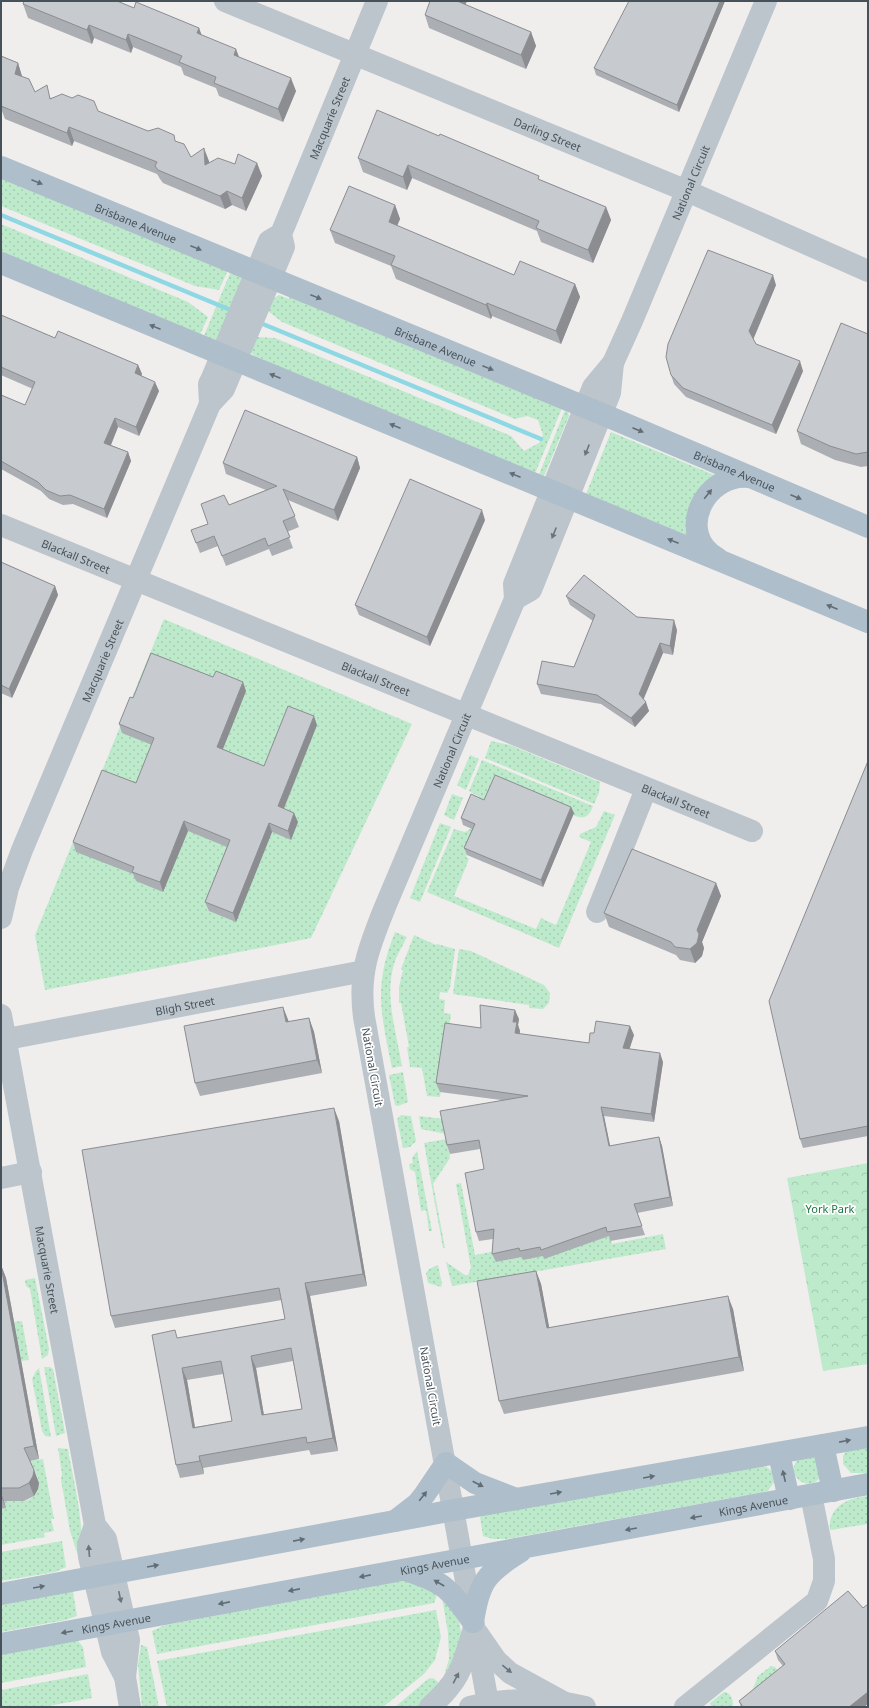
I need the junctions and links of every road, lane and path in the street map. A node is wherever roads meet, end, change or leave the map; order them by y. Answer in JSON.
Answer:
{"nodes":[{"id":1,"x":226,"y":1,"type":"edge"},
{"id":2,"x":377,"y":1,"type":"edge"},
{"id":3,"x":766,"y":1,"type":"edge"},
{"id":4,"x":354,"y":54,"type":"junction"},
{"id":5,"x":1,"y":167,"type":"edge"},
{"id":6,"x":687,"y":192,"type":"junction"},
{"id":7,"x":1,"y":263,"type":"edge"},
{"id":8,"x":868,"y":271,"type":"edge"},
{"id":9,"x":263,"y":275,"type":"junction"},
{"id":10,"x":229,"y":357,"type":"junction"},
{"id":11,"x":593,"y":411,"type":"junction"},
{"id":12,"x":750,"y":477,"type":"junction"},
{"id":13,"x":560,"y":494,"type":"junction"},
{"id":14,"x":1,"y":525,"type":"edge"},
{"id":15,"x":868,"y":527,"type":"edge"},
{"id":16,"x":723,"y":561,"type":"junction"},
{"id":17,"x":136,"y":580,"type":"junction"},
{"id":18,"x":868,"y":622,"type":"edge"},
{"id":19,"x":466,"y":715,"type":"junction"},
{"id":20,"x":646,"y":789,"type":"junction"},
{"id":21,"x":752,"y":831,"type":"dead end"},
{"id":22,"x":4,"y":886,"type":"edge"},
{"id":23,"x":597,"y":912,"type":"dead end"},
{"id":24,"x":1,"y":918,"type":"edge"},
{"id":25,"x":364,"y":971,"type":"junction"},
{"id":26,"x":1,"y":1015,"type":"edge"},
{"id":27,"x":7,"y":1038,"type":"junction"},
{"id":28,"x":31,"y":1172,"type":"junction"},
{"id":29,"x":1,"y":1178,"type":"edge"},
{"id":30,"x":868,"y":1437,"type":"edge"},
{"id":31,"x":824,"y":1445,"type":"junction"},
{"id":32,"x":779,"y":1454,"type":"junction"},
{"id":33,"x":446,"y":1463,"type":"junction"},
{"id":34,"x":868,"y":1484,"type":"edge"},
{"id":35,"x":833,"y":1491,"type":"junction"},
{"id":36,"x":810,"y":1495,"type":"junction"},
{"id":37,"x":789,"y":1499,"type":"junction"},
{"id":38,"x":517,"y":1500,"type":"junction"},
{"id":39,"x":454,"y":1510,"type":"junction"},
{"id":40,"x":394,"y":1522,"type":"junction"},
{"id":41,"x":526,"y":1548,"type":"junction"},
{"id":42,"x":462,"y":1558,"type":"junction"},
{"id":43,"x":404,"y":1569,"type":"junction"},
{"id":44,"x":104,"y":1575,"type":"junction"},
{"id":45,"x":1,"y":1594,"type":"edge"},
{"id":46,"x":115,"y":1623,"type":"junction"},
{"id":47,"x":474,"y":1625,"type":"junction"},
{"id":48,"x":1,"y":1644,"type":"edge"},
{"id":49,"x":563,"y":1702,"type":"junction"},
{"id":50,"x":479,"y":1705,"type":"edge"},
{"id":51,"x":130,"y":1707,"type":"edge"},
{"id":52,"x":430,"y":1707,"type":"edge"},
{"id":53,"x":585,"y":1707,"type":"edge"},
{"id":54,"x":685,"y":1707,"type":"edge"}],
"edges":[{"from":1,"to":4,"type":"street","name":"Darling Street"},
{"from":2,"to":4,"type":"street","name":"Macquarie Street"},
{"from":3,"to":6,"type":"street","name":"National Circuit"},
{"from":4,"to":6,"type":"street","name":"Darling Street"},
{"from":4,"to":9,"type":"street","name":"Macquarie Street"},
{"from":5,"to":9,"type":"main road","name":"Brisbane Avenue","one_way":true},
{"from":6,"to":8,"type":"street","name":"Darling Street"},
{"from":6,"to":11,"type":"street","name":"National Circuit"},
{"from":10,"to":7,"type":"main road","one_way":true},
{"from":9,"to":10,"type":"street","name":"Macquarie Street"},
{"from":9,"to":11,"type":"main road","name":"Brisbane Avenue","one_way":true},
{"from":13,"to":10,"type":"main road","one_way":true},
{"from":10,"to":17,"type":"street","name":"Macquarie Street"},
{"from":11,"to":12,"type":"main road","name":"Brisbane Avenue","one_way":true},
{"from":11,"to":13,"type":"street","name":"National Circuit"},
{"from":12,"to":15,"type":"main road","name":"Brisbane Avenue","one_way":true},
{"from":16,"to":12,"type":"main road","one_way":true},
{"from":16,"to":13,"type":"main road","one_way":true},
{"from":13,"to":19,"type":"street","name":"National Circuit"},
{"from":14,"to":17,"type":"street","name":"Blackall Street"},
{"from":18,"to":16,"type":"main road","one_way":true},
{"from":17,"to":19,"type":"street","name":"Blackall Street"},
{"from":17,"to":22,"type":"street","name":"Macquarie Street"},
{"from":19,"to":20,"type":"street","name":"Blackall Street"},
{"from":19,"to":25,"type":"street","name":"National Circuit"},
{"from":20,"to":21,"type":"street","name":"Blackall Street"},
{"from":20,"to":23,"type":"street"},
{"from":22,"to":24,"type":"street","name":"Macquarie Street"},
{"from":25,"to":27,"type":"street","name":"Bligh Street"},
{"from":25,"to":33,"type":"street","name":"National Circuit"},
{"from":26,"to":27,"type":"street","name":"Macquarie Street"},
{"from":27,"to":28,"type":"street","name":"Macquarie Street"},
{"from":28,"to":29,"type":"street"},
{"from":28,"to":44,"type":"street","name":"Macquarie Street"},
{"from":31,"to":30,"type":"main road","one_way":true},
{"from":31,"to":32,"type":"main road"},
{"from":31,"to":35,"type":"main road"},
{"from":37,"to":32,"type":"main road","one_way":true},
{"from":38,"to":32,"type":"main road","one_way":true},
{"from":33,"to":38,"type":"main road","one_way":true},
{"from":33,"to":39,"type":"street","name":"National Circuit"},
{"from":40,"to":33,"type":"main road","one_way":true},
{"from":34,"to":35,"type":"main road","name":"Kings Avenue"},
{"from":35,"to":36,"type":"main road","name":"Kings Avenue"},
{"from":36,"to":37,"type":"main road","name":"Kings Avenue"},
{"from":36,"to":54,"type":"street"},
{"from":37,"to":41,"type":"main road","name":"Kings Avenue","one_way":true},
{"from":38,"to":39,"type":"main road"},
{"from":39,"to":40,"type":"main road"},
{"from":39,"to":42,"type":"street","name":"National Circuit"},
{"from":44,"to":40,"type":"main road","one_way":true},
{"from":41,"to":42,"type":"main road","name":"Kings Avenue"},
{"from":41,"to":47,"type":"main road"},
{"from":42,"to":43,"type":"main road","name":"Kings Avenue"},
{"from":42,"to":47,"type":"street","name":"National Circuit"},
{"from":43,"to":46,"type":"main road","name":"Kings Avenue","one_way":true},
{"from":47,"to":43,"type":"main road","one_way":true},
{"from":45,"to":44,"type":"main road","one_way":true},
{"from":44,"to":46,"type":"street","name":"Macquarie Street"},
{"from":46,"to":48,"type":"main road","name":"Kings Avenue","one_way":true},
{"from":46,"to":51,"type":"street","name":"Macquarie Street"},
{"from":47,"to":49,"type":"street","one_way":true},
{"from":47,"to":50,"type":"street","name":"National Circuit"},
{"from":52,"to":47,"type":"street","one_way":true},
{"from":49,"to":50,"type":"street"},
{"from":49,"to":53,"type":"street"}]}
